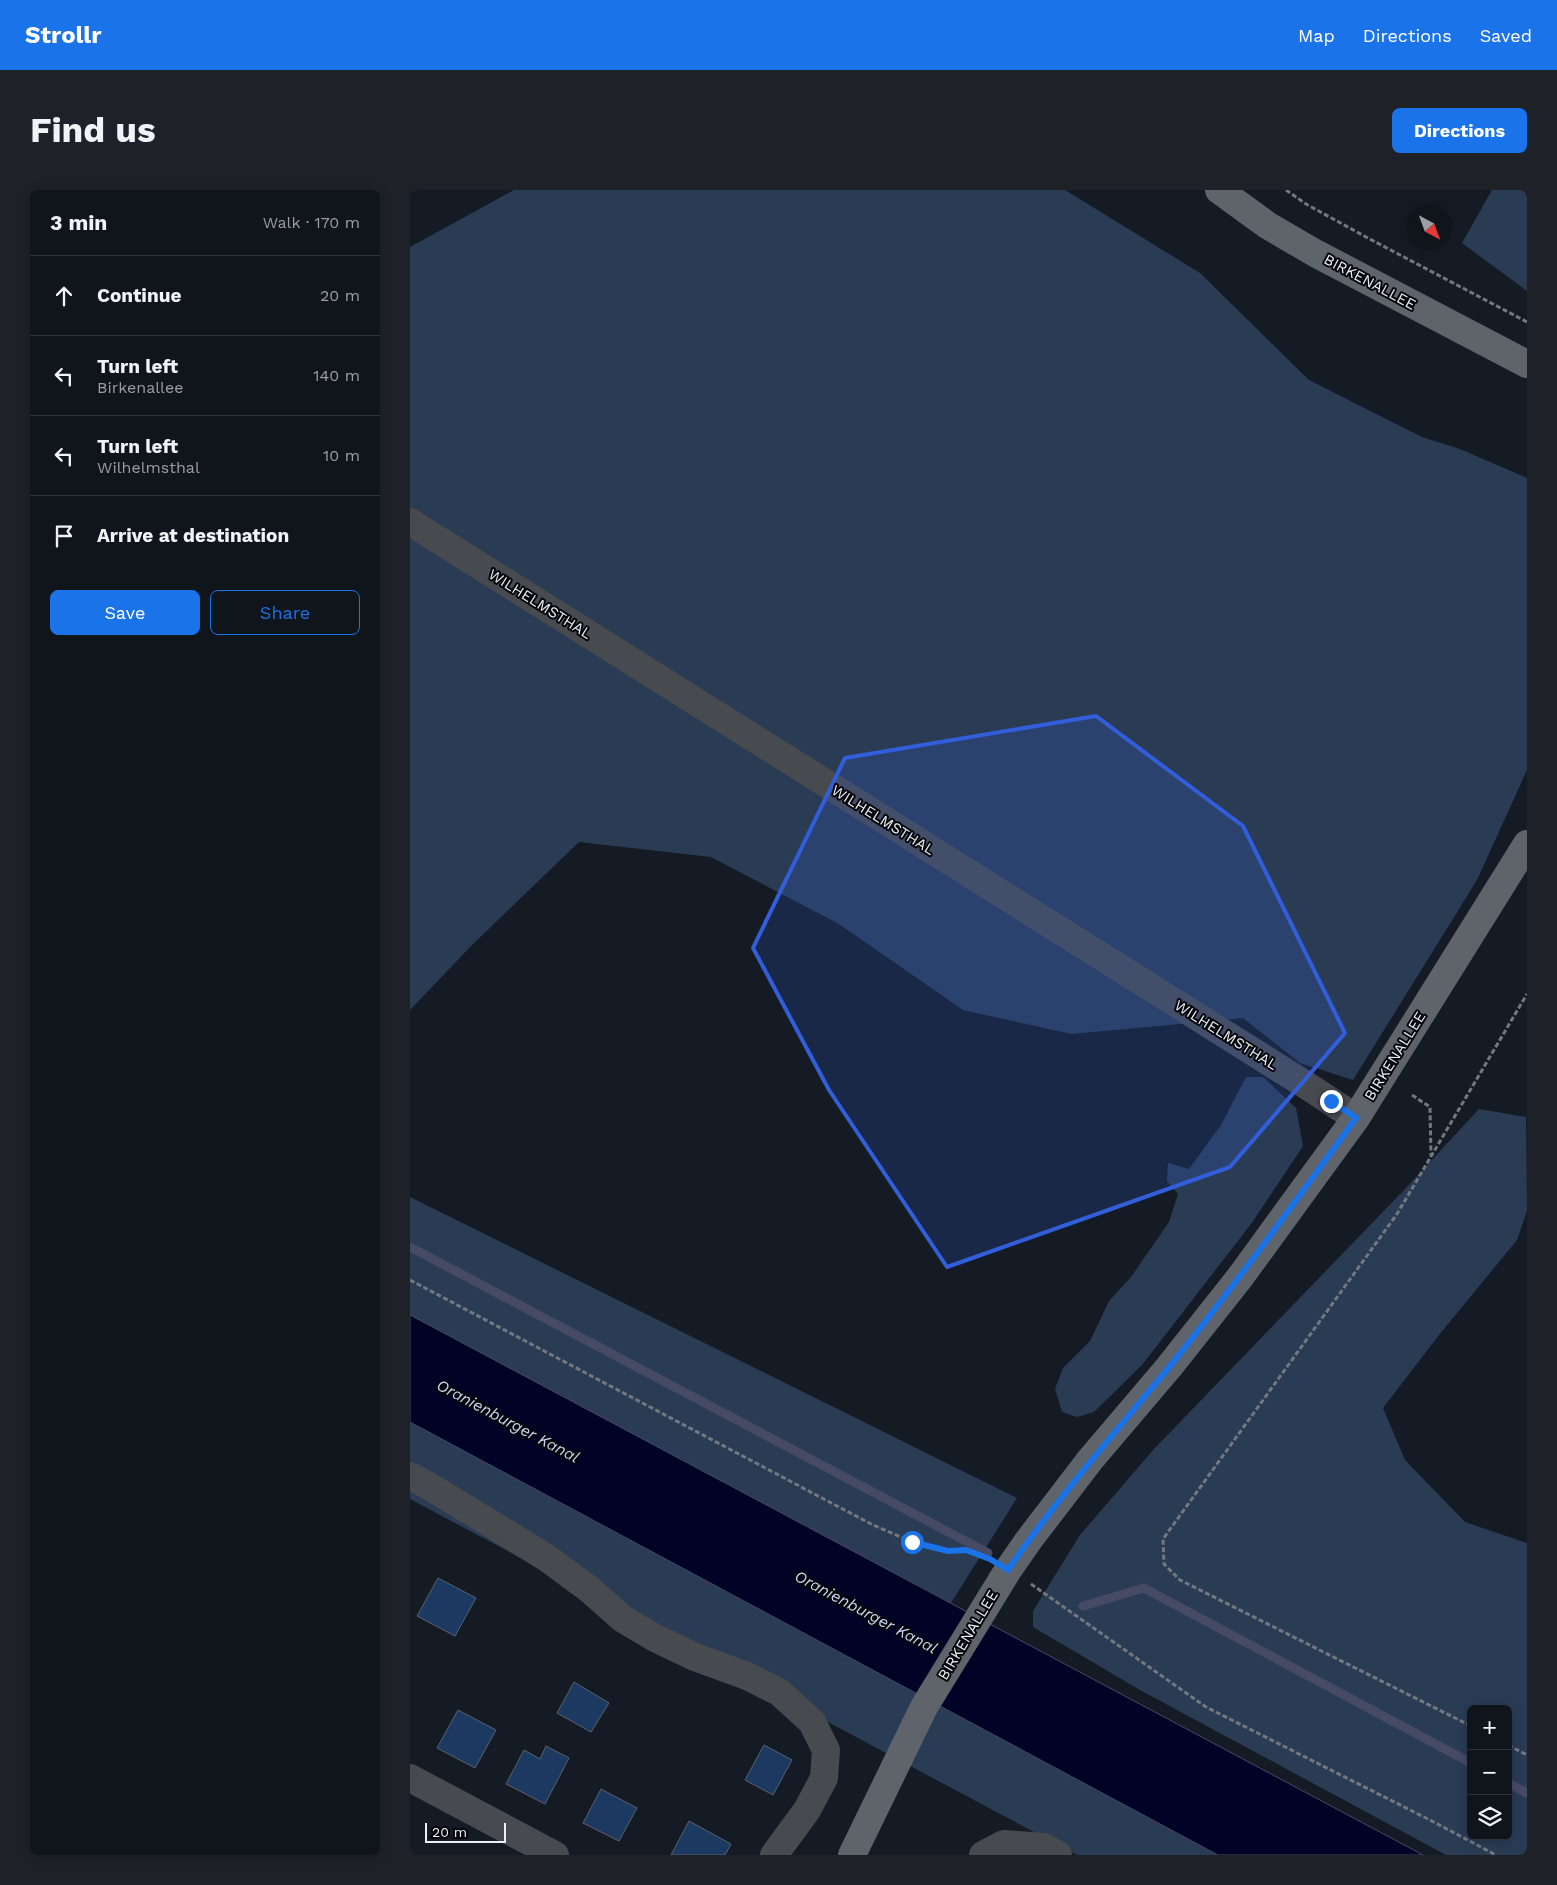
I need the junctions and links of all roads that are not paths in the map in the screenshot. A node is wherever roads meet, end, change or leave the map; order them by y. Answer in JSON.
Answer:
{"nodes":[{"id":1,"x":1219,"y":190,"type":"edge"},
{"id":2,"x":1527,"y":364,"type":"edge"},
{"id":3,"x":410,"y":522,"type":"edge"},
{"id":4,"x":1527,"y":844,"type":"edge"},
{"id":5,"x":1356,"y":1118,"type":"junction"},
{"id":6,"x":410,"y":1476,"type":"edge"},
{"id":7,"x":410,"y":1778,"type":"edge"},
{"id":8,"x":555,"y":1855,"type":"edge"},
{"id":9,"x":774,"y":1855,"type":"edge"},
{"id":10,"x":852,"y":1855,"type":"edge"},
{"id":11,"x":983,"y":1855,"type":"edge"},
{"id":12,"x":1058,"y":1855,"type":"edge"}],
"edges":[{"from":1,"to":2,"type":"street","name":"BIRKENALLEE"},
{"from":3,"to":5,"type":"street","name":"WILHELMSTHAL"},
{"from":4,"to":5,"type":"street","name":"BIRKENALLEE"},
{"from":5,"to":10,"type":"street","name":"BIRKENALLEE"},
{"from":6,"to":9,"type":"street"},
{"from":7,"to":8,"type":"street"},
{"from":11,"to":12,"type":"street"}]}
